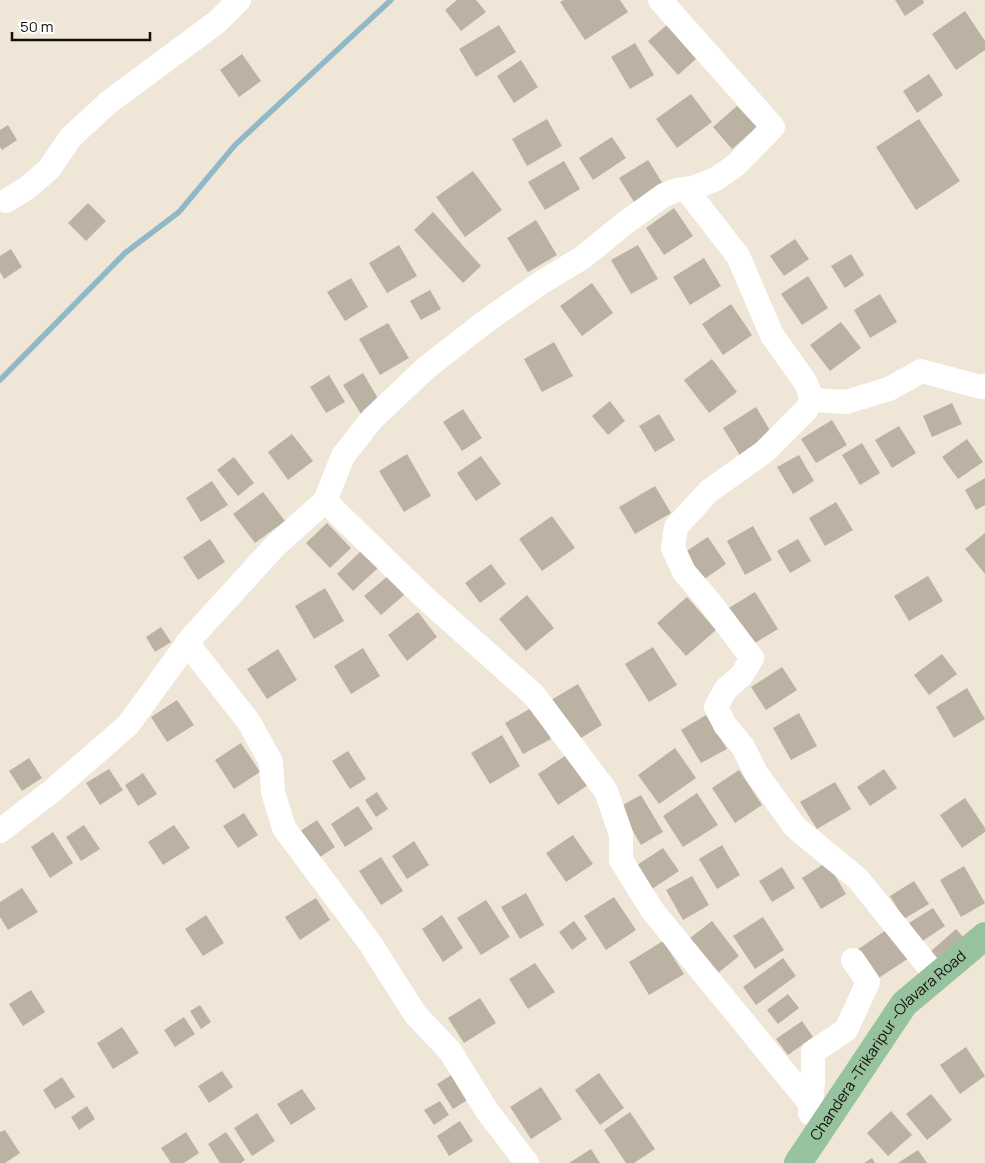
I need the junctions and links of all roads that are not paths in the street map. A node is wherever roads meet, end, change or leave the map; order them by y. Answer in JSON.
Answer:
{"nodes":[{"id":1,"x":239,"y":0,"type":"edge"},
{"id":2,"x":660,"y":0,"type":"edge"},
{"id":3,"x":686,"y":189,"type":"junction"},
{"id":4,"x":6,"y":201,"type":"dead end"},
{"id":5,"x":985,"y":386,"type":"edge"},
{"id":6,"x":812,"y":400,"type":"junction"},
{"id":7,"x":325,"y":501,"type":"junction"},
{"id":8,"x":187,"y":643,"type":"junction"},
{"id":9,"x":0,"y":831,"type":"edge"},
{"id":10,"x":985,"y":936,"type":"edge"},
{"id":11,"x":853,"y":960,"type":"dead end"},
{"id":12,"x":938,"y":977,"type":"junction"},
{"id":13,"x":818,"y":1114,"type":"junction"},
{"id":14,"x":801,"y":1157,"type":"edge"},
{"id":15,"x":527,"y":1163,"type":"edge"}],
"edges":[{"from":1,"to":4,"type":"street"},
{"from":2,"to":3,"type":"street"},
{"from":3,"to":6,"type":"street"},
{"from":3,"to":7,"type":"street"},
{"from":5,"to":6,"type":"street"},
{"from":6,"to":12,"type":"street"},
{"from":7,"to":8,"type":"street"},
{"from":7,"to":13,"type":"street"},
{"from":8,"to":9,"type":"street"},
{"from":8,"to":15,"type":"street"},
{"from":10,"to":12,"type":"main road","name":"Chandera -Trikaripur -Olavara Road"},
{"from":11,"to":13,"type":"street"},
{"from":12,"to":13,"type":"main road","name":"Chandera -Trikaripur -Olavara Road"},
{"from":13,"to":14,"type":"main road","name":"Chandera -Trikaripur -Olavara Road"}]}
